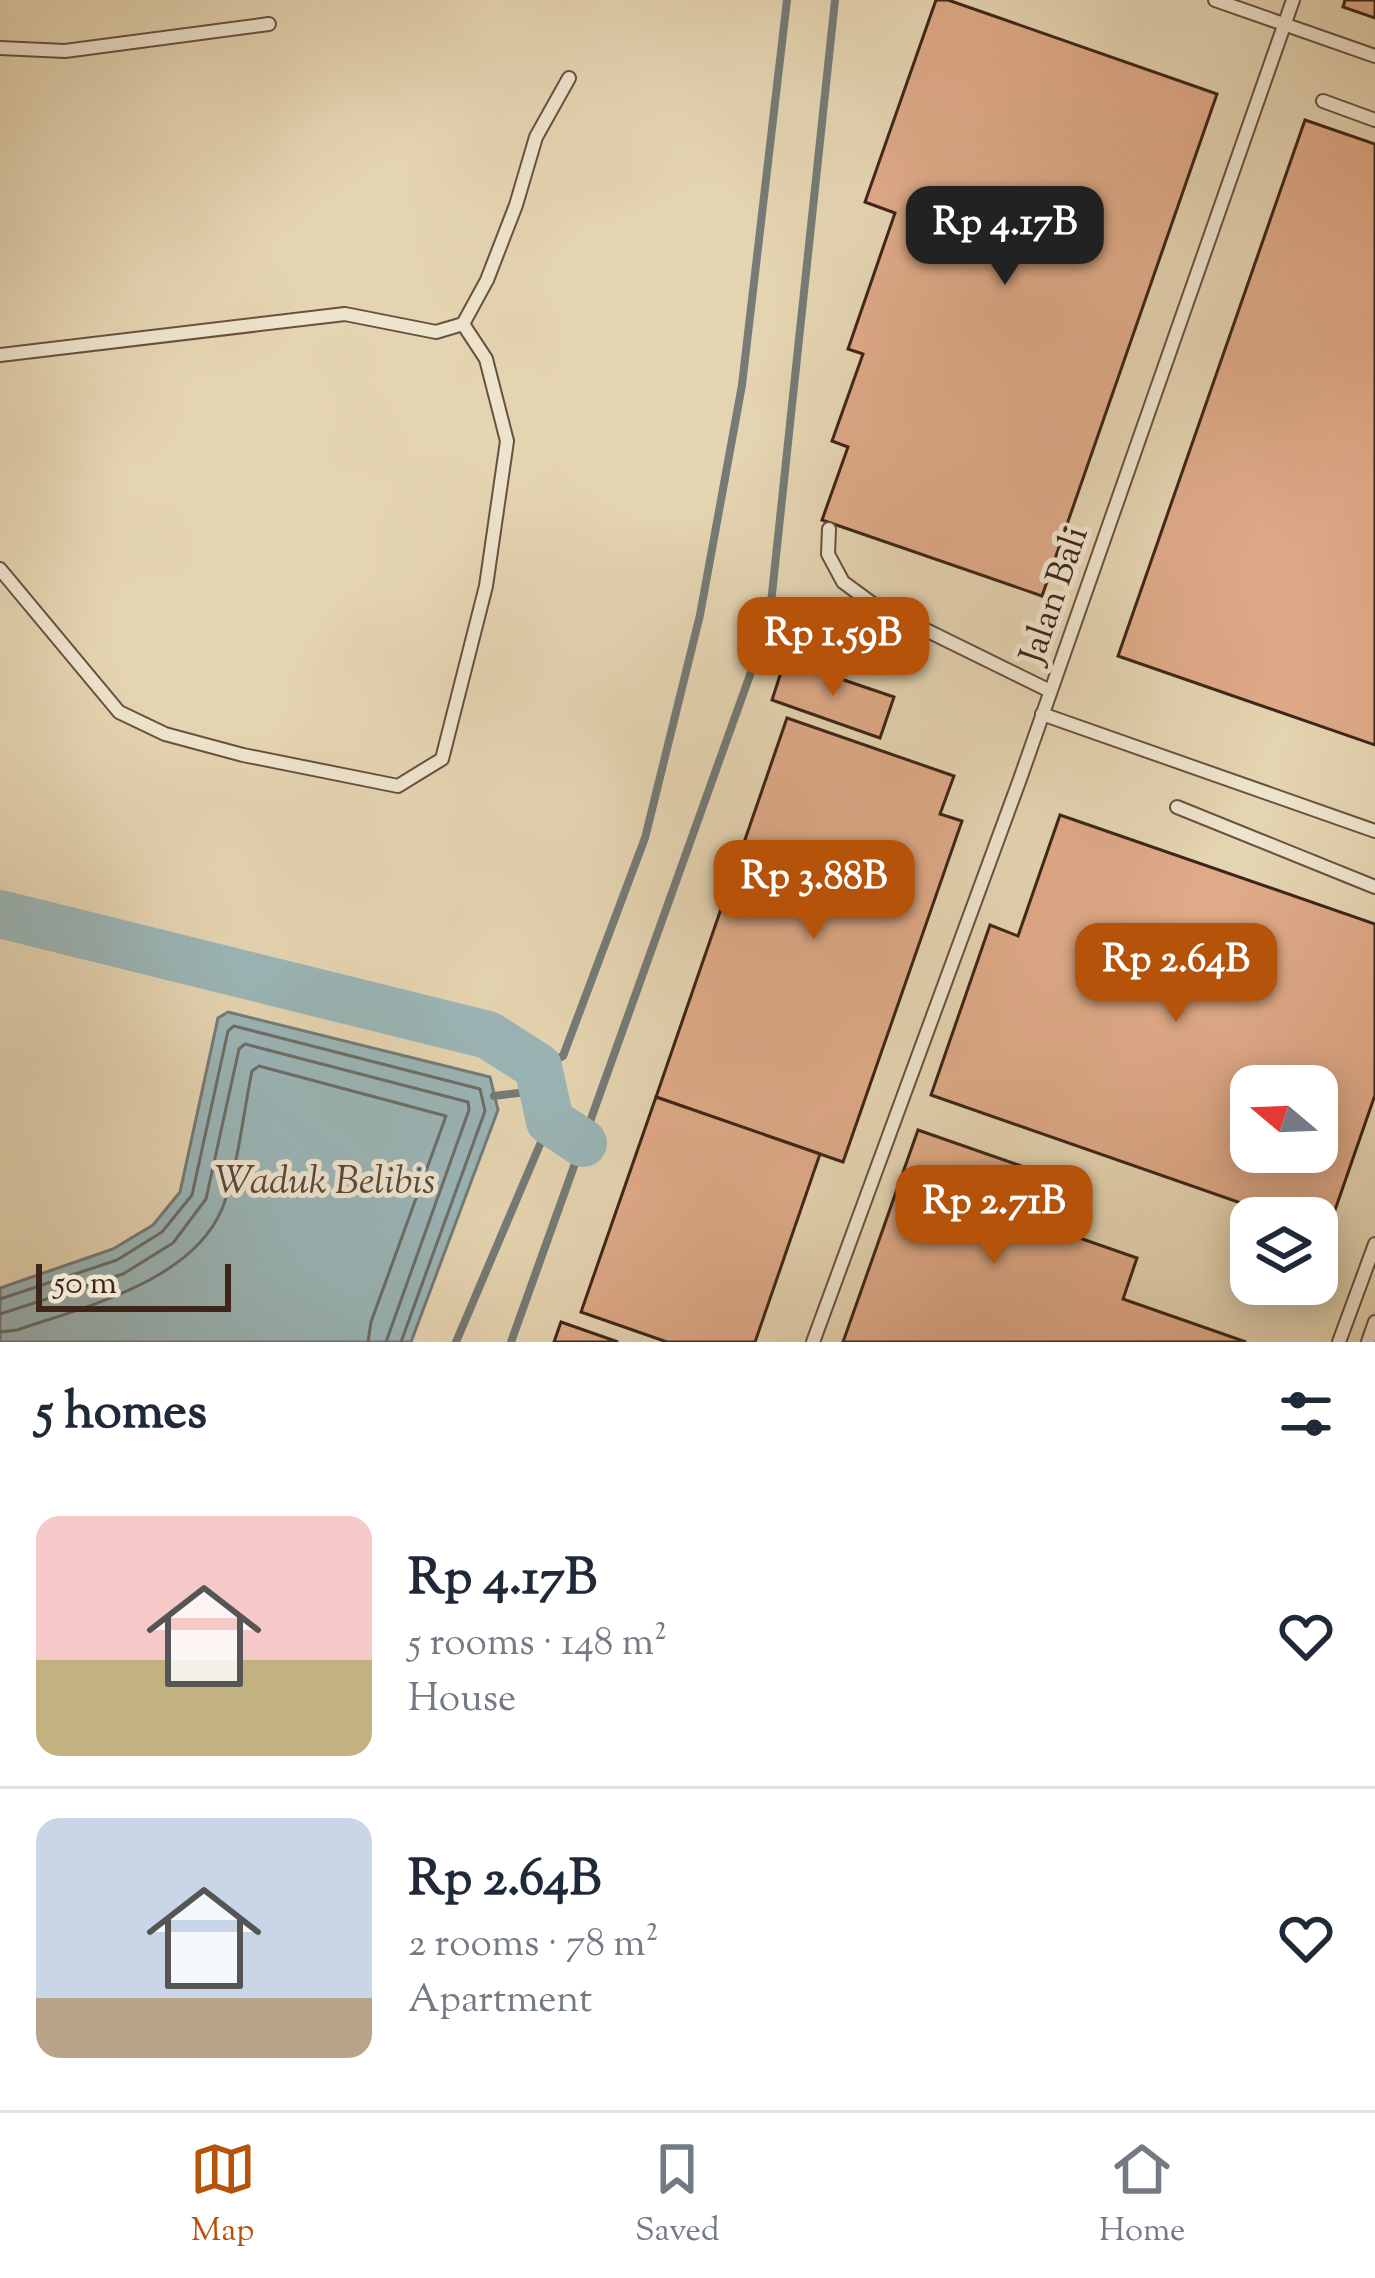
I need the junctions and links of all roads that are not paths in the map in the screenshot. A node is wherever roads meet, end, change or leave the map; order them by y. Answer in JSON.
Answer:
{"nodes":[{"id":1,"x":1215,"y":0,"type":"edge"},
{"id":2,"x":1293,"y":0,"type":"edge"},
{"id":3,"x":269,"y":24,"type":"dead end"},
{"id":4,"x":1285,"y":25,"type":"junction"},
{"id":5,"x":0,"y":48,"type":"edge"},
{"id":6,"x":1375,"y":56,"type":"edge"},
{"id":7,"x":569,"y":78,"type":"dead end"},
{"id":8,"x":1323,"y":100,"type":"dead end"},
{"id":9,"x":1375,"y":120,"type":"edge"},
{"id":10,"x":463,"y":324,"type":"junction"},
{"id":11,"x":0,"y":355,"type":"edge"},
{"id":12,"x":829,"y":529,"type":"dead end"},
{"id":13,"x":0,"y":569,"type":"edge"},
{"id":14,"x":1050,"y":691,"type":"junction"},
{"id":15,"x":1042,"y":714,"type":"junction"},
{"id":16,"x":1177,"y":807,"type":"dead end"},
{"id":17,"x":1375,"y":831,"type":"edge"},
{"id":18,"x":1375,"y":886,"type":"edge"},
{"id":19,"x":1375,"y":1244,"type":"edge"},
{"id":20,"x":1375,"y":1322,"type":"edge"},
{"id":21,"x":813,"y":1342,"type":"edge"},
{"id":22,"x":1339,"y":1342,"type":"edge"},
{"id":23,"x":1368,"y":1342,"type":"edge"}],
"edges":[{"from":1,"to":4,"type":"lane"},
{"from":2,"to":4,"type":"lane","name":"Jalan Bali"},
{"from":3,"to":5,"type":"lane"},
{"from":4,"to":6,"type":"lane"},
{"from":4,"to":14,"type":"lane","name":"Jalan Bali"},
{"from":7,"to":10,"type":"lane"},
{"from":8,"to":9,"type":"lane"},
{"from":10,"to":11,"type":"lane"},
{"from":10,"to":13,"type":"lane"},
{"from":12,"to":14,"type":"lane"},
{"from":14,"to":15,"type":"lane","name":"Jalan Bali"},
{"from":15,"to":17,"type":"lane"},
{"from":15,"to":21,"type":"lane","name":"Jalan Bali"},
{"from":16,"to":18,"type":"lane"},
{"from":19,"to":22,"type":"lane"},
{"from":20,"to":23,"type":"lane"}]}
